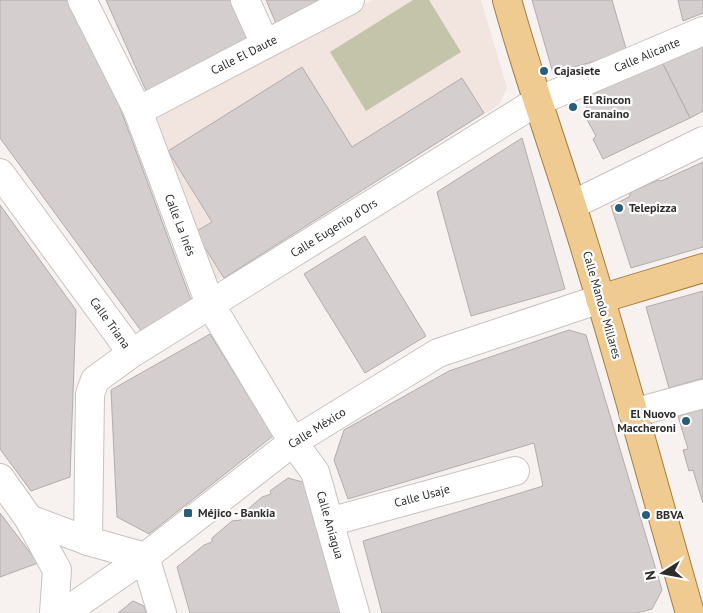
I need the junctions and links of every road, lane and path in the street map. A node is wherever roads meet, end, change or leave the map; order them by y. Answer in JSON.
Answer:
{"nodes":[{"id":1,"x":82,"y":0,"type":"edge"},
{"id":2,"x":245,"y":0,"type":"edge"},
{"id":3,"x":350,"y":0,"type":"edge"},
{"id":4,"x":507,"y":0,"type":"edge"},
{"id":5,"x":703,"y":31,"type":"edge"},
{"id":6,"x":266,"y":44,"type":"junction"},
{"id":7,"x":536,"y":102,"type":"junction"},
{"id":8,"x":138,"y":111,"type":"junction"},
{"id":9,"x":703,"y":141,"type":"edge"},
{"id":10,"x":0,"y":173,"type":"edge"},
{"id":11,"x":572,"y":205,"type":"junction"},
{"id":12,"x":703,"y":268,"type":"edge"},
{"id":13,"x":600,"y":299,"type":"junction"},
{"id":14,"x":210,"y":304,"type":"junction"},
{"id":15,"x":132,"y":353,"type":"junction"},
{"id":16,"x":703,"y":394,"type":"edge"},
{"id":17,"x":633,"y":413,"type":"junction"},
{"id":18,"x":293,"y":442,"type":"junction"},
{"id":19,"x":515,"y":471,"type":"dead end"},
{"id":20,"x":0,"y":478,"type":"edge"},
{"id":21,"x":29,"y":519,"type":"junction"},
{"id":22,"x":329,"y":522,"type":"junction"},
{"id":23,"x":88,"y":542,"type":"junction"},
{"id":24,"x":145,"y":557,"type":"junction"},
{"id":25,"x":54,"y":613,"type":"edge"},
{"id":26,"x":64,"y":613,"type":"edge"},
{"id":27,"x":162,"y":613,"type":"edge"},
{"id":28,"x":355,"y":613,"type":"edge"},
{"id":29,"x":690,"y":613,"type":"edge"}],
"edges":[{"from":1,"to":8,"type":"street","name":"Calle La Inés"},
{"from":2,"to":6,"type":"street"},
{"from":3,"to":6,"type":"street","name":"Calle El Daute"},
{"from":4,"to":7,"type":"main road","name":"Calle Manolo Millares"},
{"from":5,"to":7,"type":"street","name":"Calle Alicante"},
{"from":6,"to":8,"type":"street","name":"Calle El Daute"},
{"from":7,"to":11,"type":"main road","name":"Calle Manolo Millares"},
{"from":7,"to":14,"type":"street","name":"Calle Eugenio d'Ors"},
{"from":8,"to":14,"type":"street","name":"Calle La Inés"},
{"from":9,"to":11,"type":"street"},
{"from":10,"to":15,"type":"street","name":"Calle Triana"},
{"from":11,"to":13,"type":"main road","name":"Calle Manolo Millares"},
{"from":12,"to":13,"type":"main road"},
{"from":13,"to":17,"type":"main road","name":"Calle Manolo Millares"},
{"from":13,"to":18,"type":"street","name":"Calle México"},
{"from":14,"to":15,"type":"street","name":"Calle Eugenio d'Ors"},
{"from":14,"to":18,"type":"street","name":"Calle La Inés"},
{"from":15,"to":23,"type":"street","name":"Calle Triana"},
{"from":16,"to":17,"type":"street"},
{"from":17,"to":29,"type":"main road","name":"Calle Manolo Millares"},
{"from":18,"to":22,"type":"street","name":"Calle Aniagua"},
{"from":18,"to":24,"type":"street","name":"Calle México"},
{"from":19,"to":22,"type":"street","name":"Calle Usaje"},
{"from":20,"to":21,"type":"street"},
{"from":21,"to":23,"type":"street"},
{"from":21,"to":25,"type":"street"},
{"from":22,"to":28,"type":"street","name":"Calle Aniagua"},
{"from":23,"to":24,"type":"street"},
{"from":24,"to":26,"type":"street","name":"Calle México"},
{"from":24,"to":27,"type":"street"}]}
